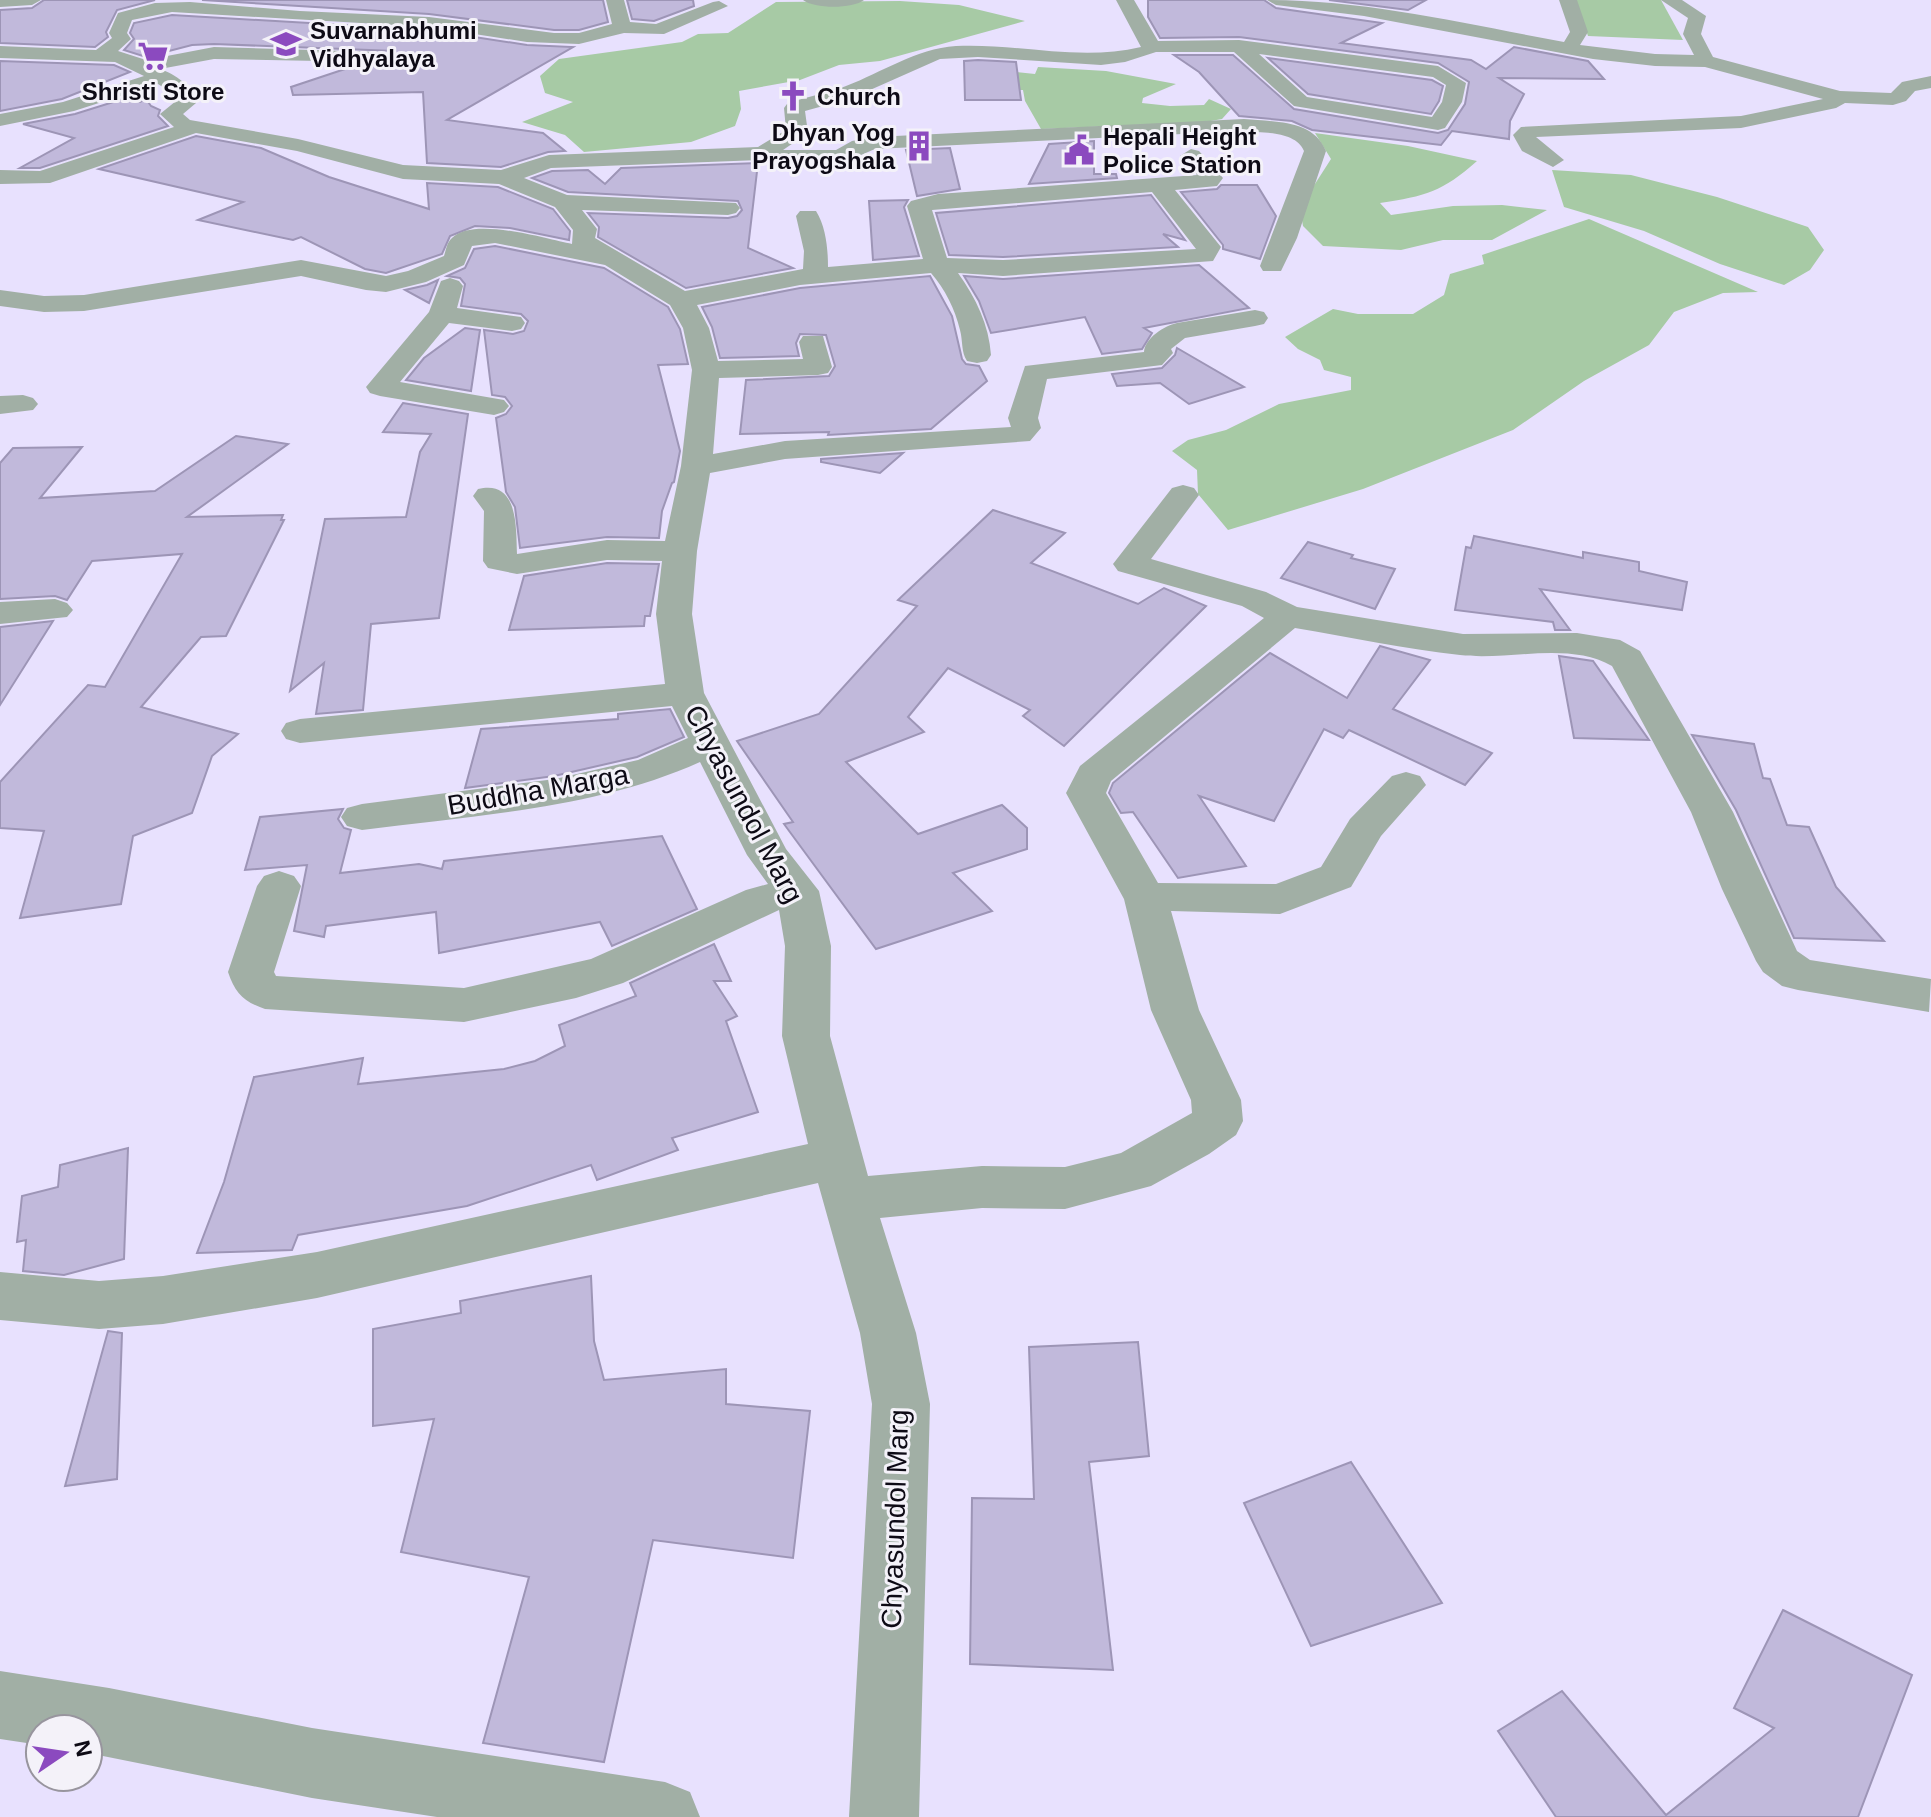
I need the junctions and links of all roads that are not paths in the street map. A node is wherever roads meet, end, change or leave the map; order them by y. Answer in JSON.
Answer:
{"nodes":[{"id":1,"x":32,"y":0,"type":"edge"},
{"id":2,"x":615,"y":0,"type":"edge"},
{"id":3,"x":812,"y":0,"type":"edge"},
{"id":4,"x":855,"y":0,"type":"edge"},
{"id":5,"x":1125,"y":0,"type":"edge"},
{"id":6,"x":1276,"y":0,"type":"edge"},
{"id":7,"x":1392,"y":0,"type":"edge"},
{"id":8,"x":1568,"y":0,"type":"edge"},
{"id":9,"x":1670,"y":0,"type":"edge"},
{"id":10,"x":0,"y":2,"type":"edge"},
{"id":11,"x":160,"y":4,"type":"edge"},
{"id":12,"x":719,"y":6,"type":"dead end"},
{"id":13,"x":1368,"y":12,"type":"junction"},
{"id":14,"x":622,"y":27,"type":"junction"},
{"id":15,"x":1239,"y":46,"type":"junction"},
{"id":16,"x":1150,"y":47,"type":"junction"},
{"id":17,"x":1569,"y":48,"type":"junction"},
{"id":18,"x":0,"y":52,"type":"edge"},
{"id":19,"x":101,"y":55,"type":"junction"},
{"id":20,"x":374,"y":56,"type":"dead end"},
{"id":21,"x":1706,"y":61,"type":"junction"},
{"id":22,"x":144,"y":66,"type":"junction"},
{"id":23,"x":163,"y":76,"type":"junction"},
{"id":24,"x":1931,"y":82,"type":"edge"},
{"id":25,"x":1839,"y":97,"type":"junction"},
{"id":26,"x":0,"y":120,"type":"edge"},
{"id":27,"x":195,"y":127,"type":"junction"},
{"id":28,"x":763,"y":153,"type":"junction"},
{"id":29,"x":1191,"y":156,"type":"dead end"},
{"id":30,"x":1553,"y":160,"type":"dead end"},
{"id":31,"x":403,"y":172,"type":"junction"},
{"id":32,"x":0,"y":177,"type":"edge"},
{"id":33,"x":503,"y":177,"type":"junction"},
{"id":34,"x":1160,"y":187,"type":"junction"},
{"id":35,"x":364,"y":189,"type":"dead end"},
{"id":36,"x":563,"y":202,"type":"junction"},
{"id":37,"x":728,"y":208,"type":"dead end"},
{"id":38,"x":808,"y":216,"type":"dead end"},
{"id":39,"x":607,"y":258,"type":"junction"},
{"id":40,"x":455,"y":260,"type":"junction"},
{"id":41,"x":937,"y":265,"type":"junction"},
{"id":42,"x":1272,"y":266,"type":"dead end"},
{"id":43,"x":816,"y":275,"type":"junction"},
{"id":44,"x":0,"y":298,"type":"edge"},
{"id":45,"x":681,"y":300,"type":"junction"},
{"id":46,"x":442,"y":314,"type":"junction"},
{"id":47,"x":1255,"y":318,"type":"dead end"},
{"id":48,"x":512,"y":323,"type":"dead end"},
{"id":49,"x":813,"y":342,"type":"dead end"},
{"id":50,"x":977,"y":355,"type":"dead end"},
{"id":51,"x":706,"y":370,"type":"junction"},
{"id":52,"x":494,"y":406,"type":"dead end"},
{"id":53,"x":696,"y":466,"type":"junction"},
{"id":54,"x":1183,"y":495,"type":"dead end"},
{"id":55,"x":489,"y":496,"type":"dead end"},
{"id":56,"x":680,"y":551,"type":"junction"},
{"id":57,"x":55,"y":610,"type":"dead end"},
{"id":58,"x":0,"y":613,"type":"edge"},
{"id":59,"x":1288,"y":616,"type":"junction"},
{"id":60,"x":685,"y":693,"type":"junction"},
{"id":61,"x":300,"y":731,"type":"dead end"},
{"id":62,"x":709,"y":743,"type":"junction"},
{"id":63,"x":1406,"y":785,"type":"dead end"},
{"id":64,"x":362,"y":817,"type":"dead end"},
{"id":65,"x":279,"y":886,"type":"dead end"},
{"id":66,"x":797,"y":891,"type":"junction"},
{"id":67,"x":1146,"y":899,"type":"junction"},
{"id":68,"x":1929,"y":995,"type":"dead end"},
{"id":69,"x":843,"y":1178,"type":"junction"},
{"id":70,"x":0,"y":1296,"type":"edge"},
{"id":71,"x":0,"y":1705,"type":"edge"},
{"id":72,"x":665,"y":1817,"type":"edge"},
{"id":73,"x":884,"y":1817,"type":"edge"}],
"edges":[{"from":1,"to":10,"type":"street"},
{"from":2,"to":14,"type":"street"},
{"from":3,"to":4,"type":"street"},
{"from":5,"to":16,"type":"street"},
{"from":6,"to":13,"type":"street"},
{"from":7,"to":13,"type":"street"},
{"from":8,"to":17,"type":"street"},
{"from":9,"to":21,"type":"street"},
{"from":11,"to":14,"type":"street"},
{"from":11,"to":19,"type":"street"},
{"from":12,"to":14,"type":"street"},
{"from":13,"to":17,"type":"street"},
{"from":15,"to":15,"type":"street"},
{"from":15,"to":16,"type":"street"},
{"from":16,"to":28,"type":"street"},
{"from":17,"to":21,"type":"street"},
{"from":18,"to":19,"type":"street"},
{"from":19,"to":22,"type":"street"},
{"from":20,"to":22,"type":"street"},
{"from":21,"to":25,"type":"street"},
{"from":22,"to":23,"type":"street"},
{"from":23,"to":26,"type":"street"},
{"from":23,"to":27,"type":"street"},
{"from":24,"to":25,"type":"street"},
{"from":25,"to":30,"type":"street"},
{"from":27,"to":31,"type":"street"},
{"from":27,"to":32,"type":"street"},
{"from":28,"to":33,"type":"street"},
{"from":28,"to":42,"type":"street"},
{"from":29,"to":34,"type":"street"},
{"from":31,"to":33,"type":"street"},
{"from":31,"to":35,"type":"street"},
{"from":33,"to":36,"type":"street"},
{"from":34,"to":41,"type":"street"},
{"from":34,"to":41,"type":"street"},
{"from":36,"to":37,"type":"street"},
{"from":36,"to":39,"type":"street"},
{"from":38,"to":43,"type":"street"},
{"from":39,"to":40,"type":"street"},
{"from":39,"to":45,"type":"street"},
{"from":40,"to":44,"type":"street"},
{"from":40,"to":46,"type":"street"},
{"from":41,"to":43,"type":"street"},
{"from":41,"to":50,"type":"street"},
{"from":43,"to":45,"type":"street"},
{"from":45,"to":51,"type":"street","name":"Chyasundol Marg"},
{"from":46,"to":48,"type":"street"},
{"from":46,"to":52,"type":"street"},
{"from":47,"to":53,"type":"street"},
{"from":49,"to":51,"type":"street"},
{"from":51,"to":53,"type":"street","name":"Chyasundol Marg"},
{"from":53,"to":56,"type":"street","name":"Chyasundol Marg"},
{"from":54,"to":59,"type":"street"},
{"from":55,"to":56,"type":"street"},
{"from":56,"to":60,"type":"street","name":"Chyasundol Marg"},
{"from":57,"to":58,"type":"street"},
{"from":59,"to":67,"type":"street"},
{"from":59,"to":68,"type":"street"},
{"from":60,"to":61,"type":"street"},
{"from":60,"to":62,"type":"street","name":"Chyasundol Marg"},
{"from":62,"to":64,"type":"street","name":"Buddha Marga"},
{"from":62,"to":66,"type":"street","name":"Chyasundol Marg"},
{"from":63,"to":67,"type":"street"},
{"from":65,"to":66,"type":"street"},
{"from":66,"to":69,"type":"street","name":"Chyasundol Marg"},
{"from":67,"to":69,"type":"street"},
{"from":69,"to":70,"type":"street"},
{"from":69,"to":73,"type":"street","name":"Chyasundol Marg"},
{"from":71,"to":72,"type":"street"}]}
